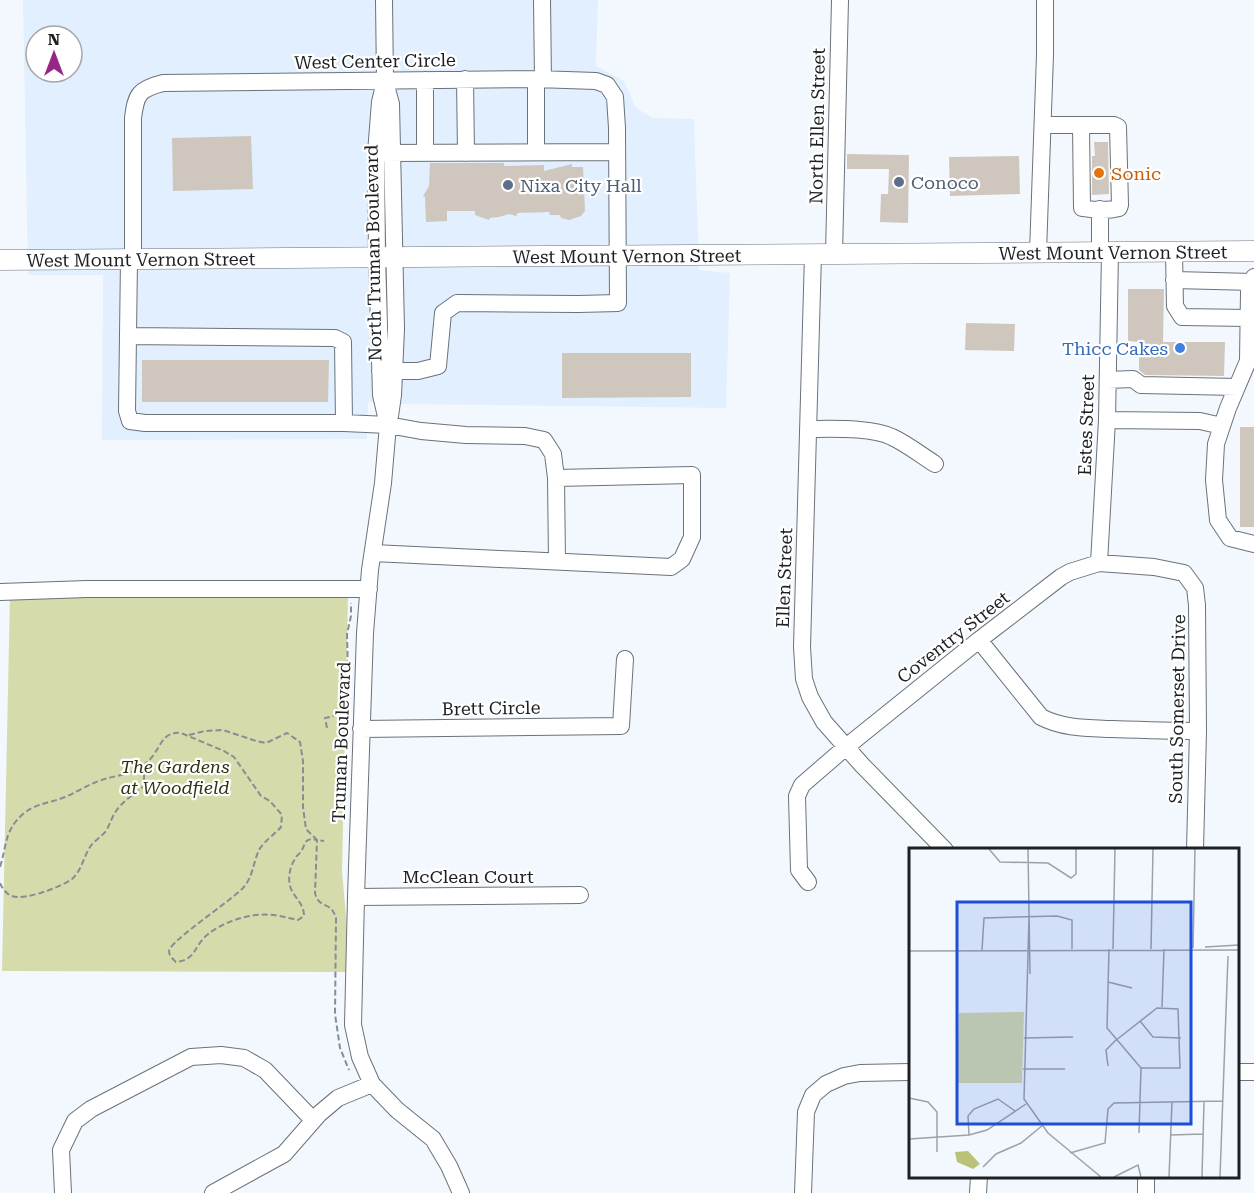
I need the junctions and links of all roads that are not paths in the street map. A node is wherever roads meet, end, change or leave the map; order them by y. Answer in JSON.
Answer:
{"nodes":[{"id":1,"x":384,"y":0,"type":"edge"},
{"id":2,"x":542,"y":0,"type":"edge"},
{"id":3,"x":840,"y":0,"type":"edge"},
{"id":4,"x":1045,"y":0,"type":"edge"},
{"id":5,"x":540,"y":78,"type":"junction"},
{"id":6,"x":425,"y":80,"type":"junction"},
{"id":7,"x":465,"y":80,"type":"junction"},
{"id":8,"x":385,"y":81,"type":"junction"},
{"id":9,"x":1042,"y":125,"type":"junction"},
{"id":10,"x":1081,"y":125,"type":"junction"},
{"id":11,"x":536,"y":152,"type":"junction"},
{"id":12,"x":617,"y":152,"type":"junction"},
{"id":13,"x":384,"y":153,"type":"junction"},
{"id":14,"x":425,"y":153,"type":"junction"},
{"id":15,"x":466,"y":153,"type":"junction"},
{"id":16,"x":1100,"y":209,"type":"junction"},
{"id":17,"x":1254,"y":251,"type":"edge"},
{"id":18,"x":1038,"y":252,"type":"junction"},
{"id":19,"x":1105,"y":252,"type":"junction"},
{"id":20,"x":1174,"y":252,"type":"junction"},
{"id":21,"x":813,"y":254,"type":"junction"},
{"id":22,"x":834,"y":254,"type":"junction"},
{"id":23,"x":617,"y":255,"type":"junction"},
{"id":24,"x":385,"y":256,"type":"junction"},
{"id":25,"x":130,"y":259,"type":"junction"},
{"id":26,"x":0,"y":260,"type":"edge"},
{"id":27,"x":1174,"y":280,"type":"junction"},
{"id":28,"x":1254,"y":280,"type":"edge"},
{"id":29,"x":1250,"y":325,"type":"edge"},
{"id":30,"x":128,"y":336,"type":"junction"},
{"id":31,"x":387,"y":370,"type":"junction"},
{"id":32,"x":1108,"y":380,"type":"junction"},
{"id":33,"x":1237,"y":387,"type":"junction"},
{"id":34,"x":1107,"y":420,"type":"junction"},
{"id":35,"x":344,"y":423,"type":"junction"},
{"id":36,"x":388,"y":425,"type":"junction"},
{"id":37,"x":1222,"y":426,"type":"junction"},
{"id":38,"x":808,"y":429,"type":"junction"},
{"id":39,"x":935,"y":464,"type":"dead end"},
{"id":40,"x":556,"y":478,"type":"junction"},
{"id":41,"x":1254,"y":544,"type":"edge"},
{"id":42,"x":373,"y":554,"type":"junction"},
{"id":43,"x":557,"y":561,"type":"junction"},
{"id":44,"x":1099,"y":563,"type":"junction"},
{"id":45,"x":1184,"y":573,"type":"joint"},
{"id":46,"x":369,"y":589,"type":"junction"},
{"id":47,"x":0,"y":592,"type":"edge"},
{"id":48,"x":979,"y":640,"type":"junction"},
{"id":49,"x":625,"y":659,"type":"dead end"},
{"id":50,"x":361,"y":729,"type":"junction"},
{"id":51,"x":1198,"y":731,"type":"junction"},
{"id":52,"x":846,"y":747,"type":"junction"},
{"id":53,"x":944,"y":848,"type":"edge"},
{"id":54,"x":1195,"y":848,"type":"edge"},
{"id":55,"x":808,"y":882,"type":"dead end"},
{"id":56,"x":580,"y":895,"type":"dead end"},
{"id":57,"x":356,"y":897,"type":"junction"},
{"id":58,"x":909,"y":1072,"type":"edge"},
{"id":59,"x":372,"y":1084,"type":"junction"},
{"id":60,"x":313,"y":1120,"type":"junction"},
{"id":61,"x":979,"y":1178,"type":"edge"},
{"id":62,"x":63,"y":1193,"type":"edge"},
{"id":63,"x":213,"y":1193,"type":"edge"},
{"id":64,"x":461,"y":1193,"type":"edge"},
{"id":65,"x":803,"y":1193,"type":"edge"},
{"id":66,"x":978,"y":1193,"type":"edge"}],
"edges":[{"from":1,"to":8,"type":"street","name":"North Truman Boulevard"},
{"from":2,"to":5,"type":"street"},
{"from":3,"to":22,"type":"street","name":"North Ellen Street"},
{"from":4,"to":9,"type":"street"},
{"from":5,"to":7,"type":"street","name":"West Center Circle"},
{"from":5,"to":11,"type":"street"},
{"from":5,"to":12,"type":"street","name":"West Center Circle"},
{"from":6,"to":7,"type":"street","name":"West Center Circle"},
{"from":6,"to":8,"type":"street","name":"West Center Circle"},
{"from":6,"to":14,"type":"street"},
{"from":7,"to":15,"type":"street"},
{"from":8,"to":13,"type":"street","name":"North Truman Boulevard"},
{"from":8,"to":25,"type":"street","name":"West Center Circle"},
{"from":9,"to":10,"type":"street"},
{"from":9,"to":18,"type":"street"},
{"from":10,"to":16,"type":"street"},
{"from":10,"to":16,"type":"street"},
{"from":11,"to":12,"type":"street"},
{"from":11,"to":15,"type":"street"},
{"from":12,"to":23,"type":"street","name":"West Center Circle"},
{"from":13,"to":14,"type":"street"},
{"from":13,"to":24,"type":"street","name":"North Truman Boulevard"},
{"from":14,"to":15,"type":"street"},
{"from":16,"to":19,"type":"street","name":"Estes Street"},
{"from":17,"to":20,"type":"main road","name":"West Mount Vernon Street"},
{"from":18,"to":19,"type":"main road","name":"West Mount Vernon Street"},
{"from":18,"to":22,"type":"main road","name":"West Mount Vernon Street"},
{"from":19,"to":20,"type":"main road","name":"West Mount Vernon Street"},
{"from":19,"to":32,"type":"street","name":"Estes Street"},
{"from":20,"to":27,"type":"street"},
{"from":21,"to":22,"type":"main road","name":"West Mount Vernon Street"},
{"from":21,"to":23,"type":"main road","name":"West Mount Vernon Street"},
{"from":21,"to":38,"type":"street","name":"Ellen Street"},
{"from":23,"to":24,"type":"main road","name":"West Mount Vernon Street"},
{"from":23,"to":31,"type":"street","name":"West Center Circle"},
{"from":24,"to":25,"type":"main road","name":"West Mount Vernon Street"},
{"from":24,"to":31,"type":"street","name":"Truman Boulevard"},
{"from":25,"to":26,"type":"main road","name":"West Mount Vernon Street"},
{"from":25,"to":30,"type":"street"},
{"from":27,"to":28,"type":"street"},
{"from":27,"to":29,"type":"street"},
{"from":28,"to":29,"type":"street"},
{"from":29,"to":33,"type":"street"},
{"from":30,"to":35,"type":"street"},
{"from":30,"to":35,"type":"street"},
{"from":31,"to":36,"type":"street","name":"Truman Boulevard"},
{"from":32,"to":33,"type":"street"},
{"from":32,"to":34,"type":"street","name":"Estes Street"},
{"from":33,"to":37,"type":"street"},
{"from":34,"to":37,"type":"street"},
{"from":34,"to":44,"type":"street","name":"Estes Street"},
{"from":35,"to":36,"type":"street"},
{"from":36,"to":40,"type":"street"},
{"from":36,"to":42,"type":"street","name":"Truman Boulevard"},
{"from":37,"to":41,"type":"street"},
{"from":38,"to":39,"type":"street"},
{"from":38,"to":52,"type":"street","name":"Ellen Street"},
{"from":40,"to":43,"type":"street"},
{"from":40,"to":43,"type":"street"},
{"from":42,"to":43,"type":"street"},
{"from":42,"to":46,"type":"street","name":"Truman Boulevard"},
{"from":44,"to":45,"type":"street","name":"Coventry Street"},
{"from":44,"to":48,"type":"street","name":"Coventry Street"},
{"from":45,"to":51,"type":"street","name":"South Somerset Drive"},
{"from":46,"to":47,"type":"street"},
{"from":46,"to":50,"type":"street","name":"Truman Boulevard"},
{"from":48,"to":51,"type":"street"},
{"from":48,"to":52,"type":"street","name":"Coventry Street"},
{"from":49,"to":50,"type":"street","name":"Brett Circle"},
{"from":50,"to":57,"type":"street","name":"Truman Boulevard"},
{"from":51,"to":54,"type":"street","name":"South Somerset Drive"},
{"from":52,"to":53,"type":"street","name":"Ellen Street"},
{"from":52,"to":55,"type":"street","name":"Coventry Street"},
{"from":56,"to":57,"type":"street","name":"McClean Court"},
{"from":57,"to":59,"type":"street","name":"Truman Boulevard"},
{"from":58,"to":65,"type":"street"},
{"from":59,"to":60,"type":"street"},
{"from":59,"to":64,"type":"street","name":"Truman Boulevard"},
{"from":60,"to":62,"type":"street"},
{"from":60,"to":63,"type":"street"},
{"from":61,"to":66,"type":"street"}]}
